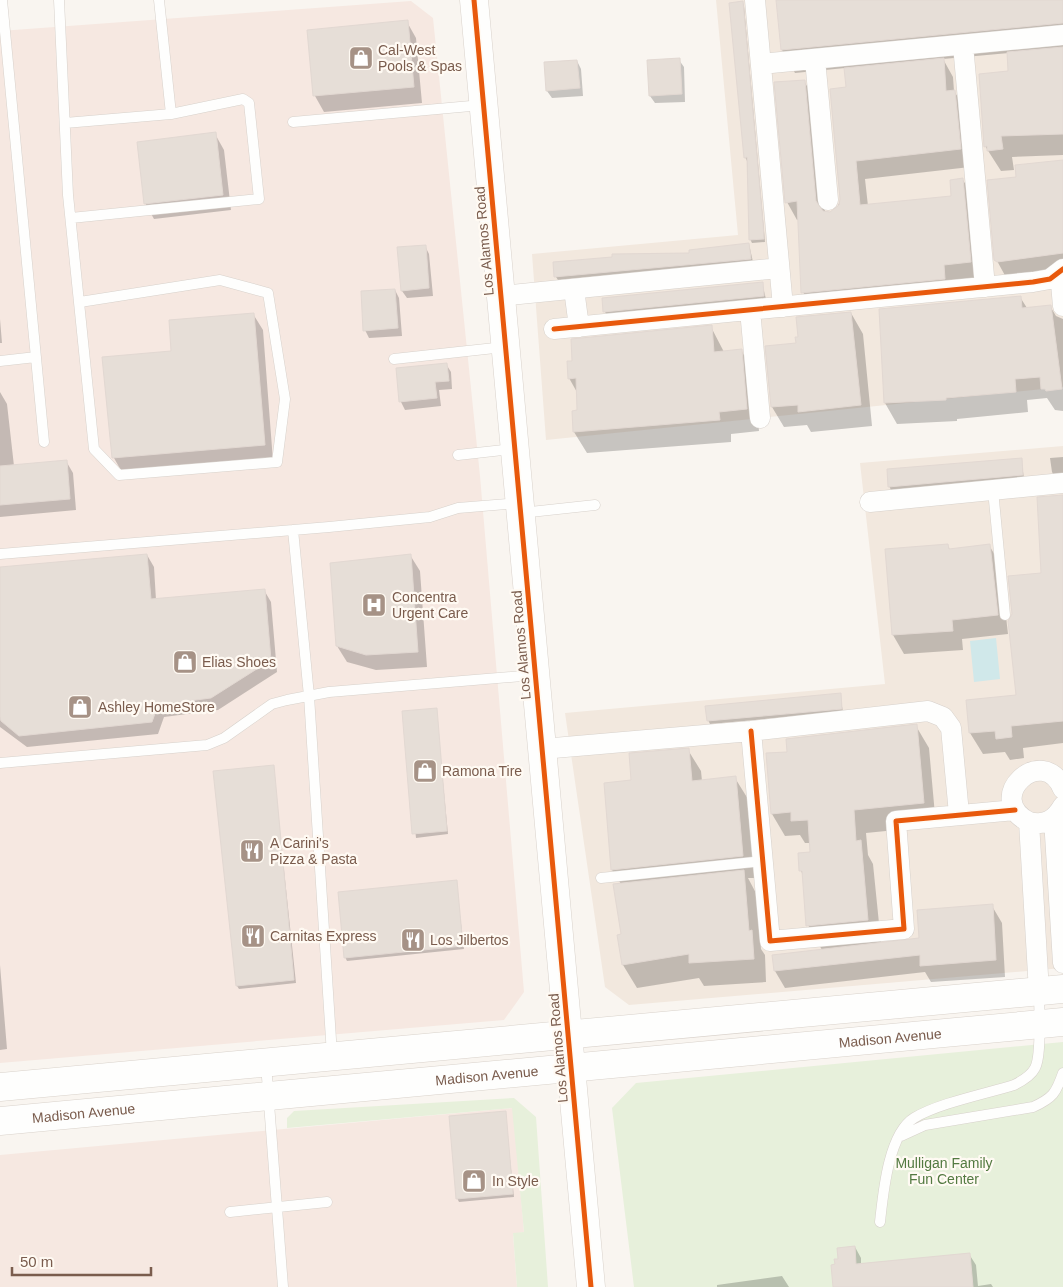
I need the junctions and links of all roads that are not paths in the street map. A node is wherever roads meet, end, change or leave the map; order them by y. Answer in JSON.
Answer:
{"nodes":[{"id":1,"x":2,"y":0,"type":"edge"},
{"id":2,"x":59,"y":0,"type":"edge"},
{"id":3,"x":159,"y":0,"type":"edge"},
{"id":4,"x":474,"y":0,"type":"edge"},
{"id":5,"x":755,"y":0,"type":"edge"},
{"id":6,"x":1063,"y":35,"type":"edge"},
{"id":7,"x":963,"y":45,"type":"junction"},
{"id":8,"x":815,"y":59,"type":"junction"},
{"id":9,"x":761,"y":64,"type":"junction"},
{"id":10,"x":482,"y":105,"type":"junction"},
{"id":11,"x":171,"y":114,"type":"junction"},
{"id":12,"x":293,"y":122,"type":"dead end"},
{"id":13,"x":65,"y":123,"type":"junction"},
{"id":14,"x":828,"y":200,"type":"dead end"},
{"id":15,"x":71,"y":218,"type":"junction"},
{"id":16,"x":779,"y":268,"type":"junction"},
{"id":17,"x":1062,"y":270,"type":"edge"},
{"id":18,"x":985,"y":287,"type":"junction"},
{"id":19,"x":574,"y":289,"type":"junction"},
{"id":20,"x":500,"y":296,"type":"junction"},
{"id":21,"x":80,"y":302,"type":"junction"},
{"id":22,"x":1063,"y":306,"type":"edge"},
{"id":23,"x":783,"y":307,"type":"junction"},
{"id":24,"x":750,"y":310,"type":"junction"},
{"id":25,"x":579,"y":327,"type":"junction"},
{"id":26,"x":554,"y":329,"type":"dead end"},
{"id":27,"x":505,"y":347,"type":"junction"},
{"id":28,"x":36,"y":357,"type":"junction"},
{"id":29,"x":394,"y":359,"type":"dead end"},
{"id":30,"x":0,"y":361,"type":"edge"},
{"id":31,"x":760,"y":418,"type":"dead end"},
{"id":32,"x":44,"y":442,"type":"dead end"},
{"id":33,"x":514,"y":449,"type":"junction"},
{"id":34,"x":458,"y":455,"type":"dead end"},
{"id":35,"x":1063,"y":483,"type":"edge"},
{"id":36,"x":993,"y":490,"type":"junction"},
{"id":37,"x":870,"y":502,"type":"dead end"},
{"id":38,"x":595,"y":506,"type":"dead end"},
{"id":39,"x":520,"y":508,"type":"junction"},
{"id":40,"x":293,"y":530,"type":"junction"},
{"id":41,"x":0,"y":554,"type":"edge"},
{"id":42,"x":1005,"y":616,"type":"dead end"},
{"id":43,"x":535,"y":675,"type":"junction"},
{"id":44,"x":308,"y":696,"type":"junction"},
{"id":45,"x":751,"y":731,"type":"junction"},
{"id":46,"x":542,"y":749,"type":"junction"},
{"id":47,"x":0,"y":763,"type":"edge"},
{"id":48,"x":1062,"y":785,"type":"edge"},
{"id":49,"x":1058,"y":812,"type":"edge"},
{"id":50,"x":960,"y":814,"type":"junction"},
{"id":51,"x":1022,"y":816,"type":"junction"},
{"id":52,"x":763,"y":861,"type":"junction"},
{"id":53,"x":601,"y":878,"type":"dead end"},
{"id":54,"x":1063,"y":962,"type":"edge"},
{"id":55,"x":1051,"y":991,"type":"edge"},
{"id":56,"x":1051,"y":1023,"type":"edge"},
{"id":57,"x":568,"y":1036,"type":"junction"},
{"id":58,"x":332,"y":1055,"type":"junction"},
{"id":59,"x":266,"y":1062,"type":"junction"},
{"id":60,"x":572,"y":1069,"type":"junction"},
{"id":61,"x":1063,"y":1073,"type":"edge"},
{"id":62,"x":0,"y":1087,"type":"edge"},
{"id":63,"x":268,"y":1096,"type":"junction"},
{"id":64,"x":0,"y":1121,"type":"edge"},
{"id":65,"x":900,"y":1136,"type":"junction"},
{"id":66,"x":327,"y":1202,"type":"dead end"},
{"id":67,"x":275,"y":1207,"type":"junction"},
{"id":68,"x":230,"y":1212,"type":"dead end"},
{"id":69,"x":880,"y":1222,"type":"dead end"},
{"id":70,"x":283,"y":1287,"type":"edge"},
{"id":71,"x":591,"y":1287,"type":"edge"}],
"edges":[{"from":1,"to":28,"type":"lane"},
{"from":2,"to":13,"type":"lane"},
{"from":3,"to":11,"type":"lane"},
{"from":4,"to":10,"type":"main road","name":"Los Alamos Road"},
{"from":5,"to":9,"type":"street"},
{"from":6,"to":7,"type":"street"},
{"from":7,"to":8,"type":"street"},
{"from":7,"to":18,"type":"street"},
{"from":8,"to":9,"type":"street"},
{"from":8,"to":14,"type":"street"},
{"from":9,"to":16,"type":"street"},
{"from":10,"to":12,"type":"lane"},
{"from":10,"to":20,"type":"main road","name":"Los Alamos Road"},
{"from":11,"to":13,"type":"lane"},
{"from":11,"to":15,"type":"lane"},
{"from":13,"to":15,"type":"lane"},
{"from":15,"to":21,"type":"lane"},
{"from":16,"to":19,"type":"street"},
{"from":16,"to":23,"type":"street"},
{"from":17,"to":18,"type":"street"},
{"from":17,"to":22,"type":"street"},
{"from":18,"to":23,"type":"street"},
{"from":19,"to":20,"type":"street"},
{"from":19,"to":25,"type":"street"},
{"from":20,"to":27,"type":"main road","name":"Los Alamos Road"},
{"from":21,"to":21,"type":"lane"},
{"from":23,"to":24,"type":"street"},
{"from":24,"to":25,"type":"street"},
{"from":24,"to":31,"type":"street"},
{"from":25,"to":26,"type":"street"},
{"from":27,"to":29,"type":"lane"},
{"from":27,"to":33,"type":"main road","name":"Los Alamos Road"},
{"from":28,"to":30,"type":"lane"},
{"from":28,"to":32,"type":"lane"},
{"from":33,"to":34,"type":"lane"},
{"from":33,"to":39,"type":"main road","name":"Los Alamos Road"},
{"from":35,"to":36,"type":"street"},
{"from":36,"to":37,"type":"street"},
{"from":36,"to":42,"type":"lane"},
{"from":38,"to":39,"type":"lane"},
{"from":39,"to":40,"type":"lane"},
{"from":39,"to":43,"type":"main road","name":"Los Alamos Road"},
{"from":40,"to":41,"type":"lane"},
{"from":40,"to":44,"type":"lane"},
{"from":43,"to":44,"type":"lane"},
{"from":43,"to":46,"type":"main road","name":"Los Alamos Road"},
{"from":44,"to":47,"type":"lane"},
{"from":44,"to":58,"type":"lane"},
{"from":45,"to":46,"type":"street"},
{"from":45,"to":50,"type":"street"},
{"from":45,"to":52,"type":"street"},
{"from":46,"to":57,"type":"main road","name":"Los Alamos Road"},
{"from":48,"to":51,"type":"street"},
{"from":49,"to":51,"type":"street"},
{"from":49,"to":54,"type":"street"},
{"from":50,"to":51,"type":"street"},
{"from":50,"to":52,"type":"street"},
{"from":51,"to":55,"type":"street"},
{"from":52,"to":53,"type":"lane"},
{"from":55,"to":56,"type":"lane"},
{"from":55,"to":57,"type":"main road"},
{"from":56,"to":60,"type":"main road","name":"Madison Avenue"},
{"from":56,"to":65,"type":"lane"},
{"from":57,"to":58,"type":"main road"},
{"from":57,"to":60,"type":"main road","name":"Los Alamos Road"},
{"from":58,"to":59,"type":"main road"},
{"from":59,"to":62,"type":"main road"},
{"from":59,"to":63,"type":"lane"},
{"from":60,"to":63,"type":"main road","name":"Madison Avenue"},
{"from":60,"to":71,"type":"main road","name":"Los Alamos Road"},
{"from":61,"to":65,"type":"lane"},
{"from":63,"to":64,"type":"main road","name":"Madison Avenue"},
{"from":63,"to":67,"type":"lane"},
{"from":65,"to":69,"type":"lane"},
{"from":66,"to":67,"type":"lane"},
{"from":67,"to":68,"type":"lane"},
{"from":67,"to":70,"type":"lane"}]}
